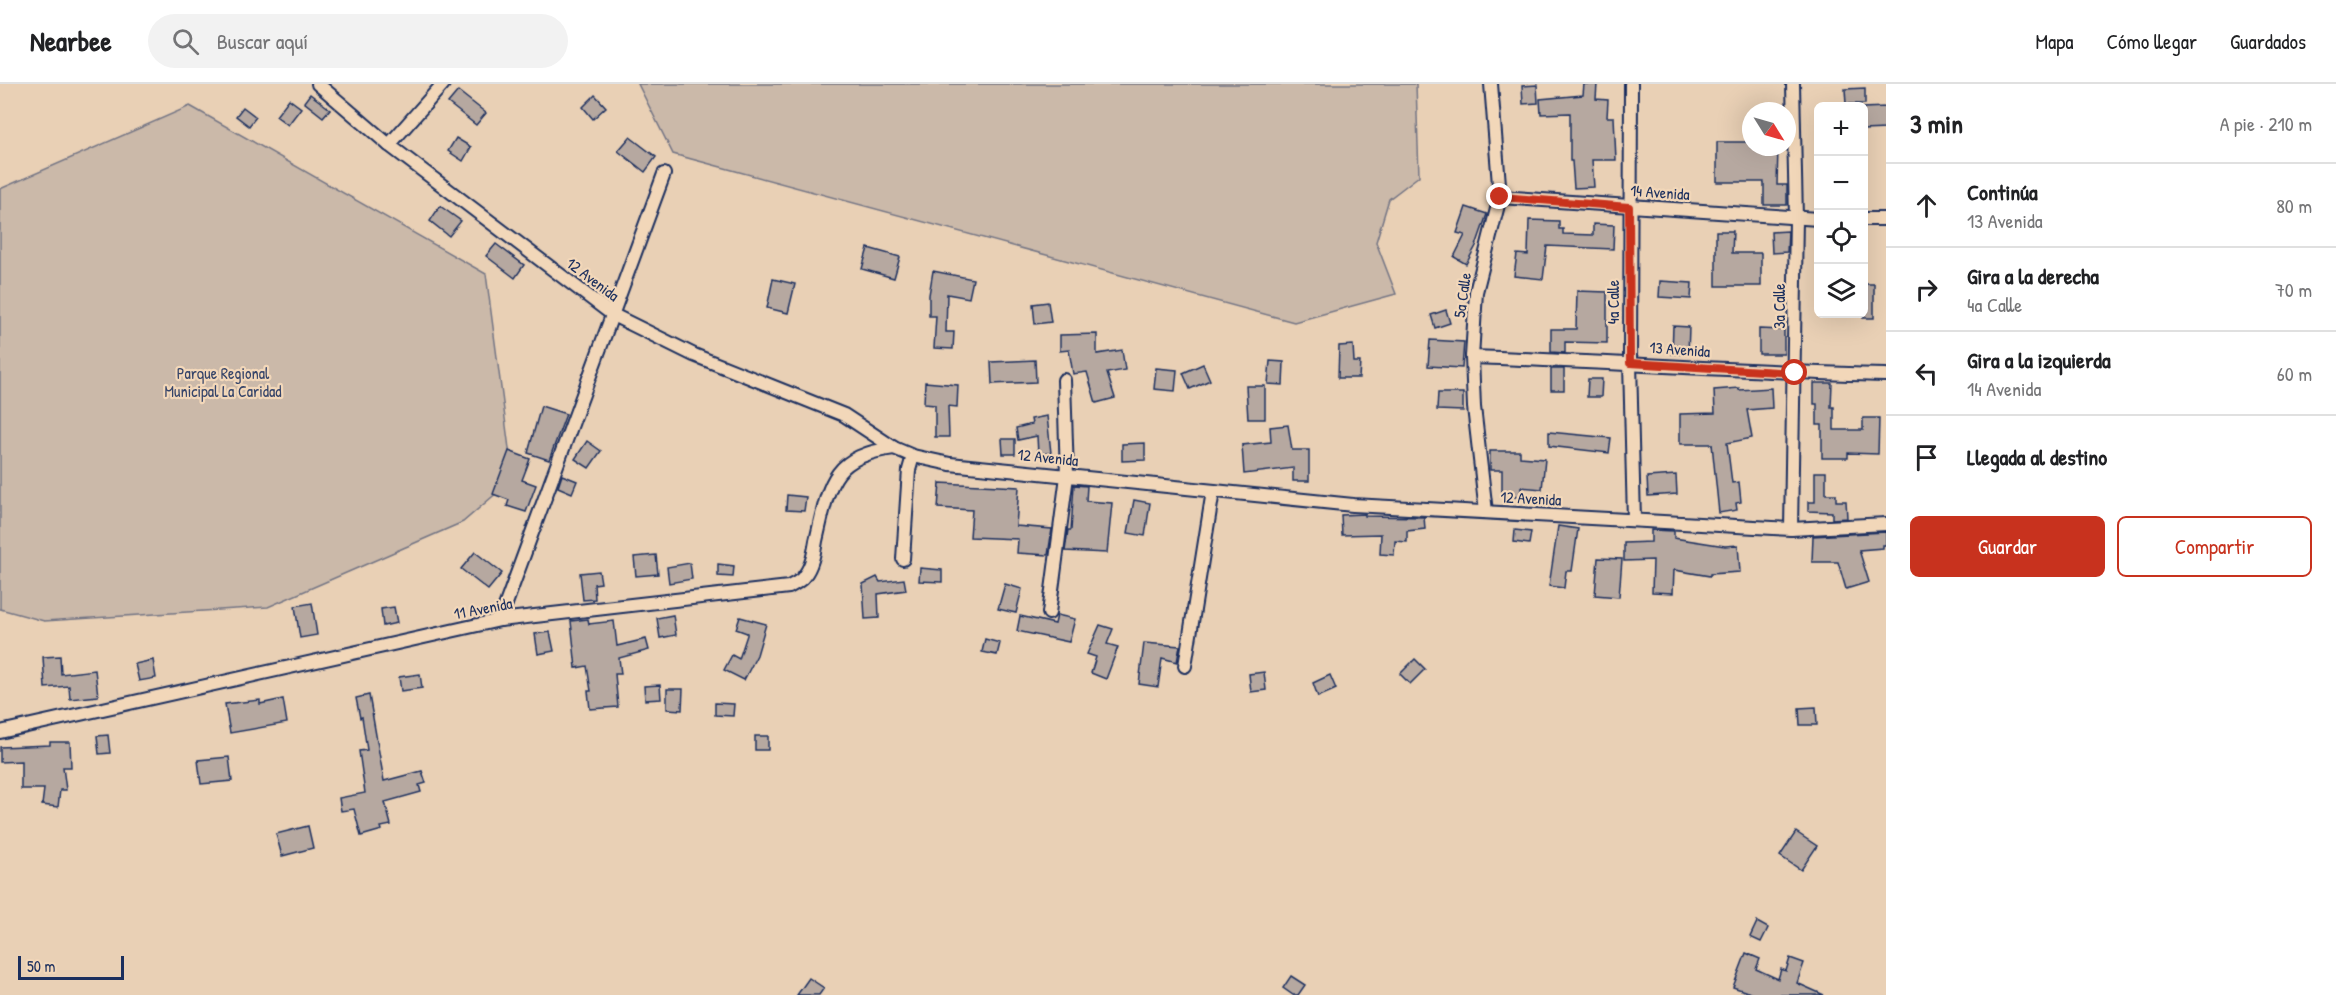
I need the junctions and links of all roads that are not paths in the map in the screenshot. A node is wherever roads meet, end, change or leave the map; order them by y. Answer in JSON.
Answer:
{"nodes":[{"id":1,"x":318,"y":84,"type":"edge"},
{"id":2,"x":443,"y":84,"type":"edge"},
{"id":3,"x":1491,"y":84,"type":"edge"},
{"id":4,"x":1630,"y":84,"type":"edge"},
{"id":5,"x":1793,"y":84,"type":"edge"},
{"id":6,"x":389,"y":145,"type":"junction"},
{"id":7,"x":664,"y":174,"type":"dead end"},
{"id":8,"x":1500,"y":197,"type":"junction"},
{"id":9,"x":1629,"y":207,"type":"junction"},
{"id":10,"x":1796,"y":218,"type":"junction"},
{"id":11,"x":1814,"y":219,"type":"edge"},
{"id":12,"x":1868,"y":219,"type":"edge"},
{"id":13,"x":1886,"y":219,"type":"edge"},
{"id":14,"x":613,"y":315,"type":"junction"},
{"id":15,"x":1472,"y":357,"type":"junction"},
{"id":16,"x":1630,"y":363,"type":"junction"},
{"id":17,"x":1795,"y":373,"type":"junction"},
{"id":18,"x":1886,"y":375,"type":"edge"},
{"id":19,"x":1064,"y":380,"type":"dead end"},
{"id":20,"x":894,"y":448,"type":"junction"},
{"id":21,"x":913,"y":456,"type":"junction"},
{"id":22,"x":1067,"y":476,"type":"junction"},
{"id":23,"x":1213,"y":491,"type":"junction"},
{"id":24,"x":1486,"y":512,"type":"junction"},
{"id":25,"x":1634,"y":520,"type":"junction"},
{"id":26,"x":1886,"y":524,"type":"edge"},
{"id":27,"x":1791,"y":529,"type":"junction"},
{"id":28,"x":903,"y":559,"type":"dead end"},
{"id":29,"x":1050,"y":613,"type":"dead end"},
{"id":30,"x":500,"y":620,"type":"junction"},
{"id":31,"x":1185,"y":666,"type":"dead end"},
{"id":32,"x":0,"y":732,"type":"edge"}],
"edges":[{"from":1,"to":6,"type":"street","name":"12 Avenida"},
{"from":2,"to":6,"type":"street"},
{"from":3,"to":8,"type":"street","name":"5a Calle"},
{"from":4,"to":9,"type":"street","name":"4a Calle"},
{"from":5,"to":10,"type":"street","name":"3a Calle"},
{"from":6,"to":14,"type":"street","name":"12 Avenida"},
{"from":7,"to":14,"type":"street"},
{"from":8,"to":9,"type":"street","name":"14 Avenida"},
{"from":8,"to":15,"type":"street","name":"5a Calle"},
{"from":9,"to":10,"type":"street","name":"14 Avenida"},
{"from":9,"to":16,"type":"street","name":"4a Calle"},
{"from":10,"to":11,"type":"street","name":"14 Avenida"},
{"from":10,"to":17,"type":"street","name":"3a Calle"},
{"from":12,"to":13,"type":"street"},
{"from":14,"to":20,"type":"street","name":"12 Avenida"},
{"from":14,"to":30,"type":"street"},
{"from":15,"to":16,"type":"street","name":"13 Avenida"},
{"from":15,"to":24,"type":"street","name":"5a Calle"},
{"from":16,"to":17,"type":"street","name":"13 Avenida"},
{"from":16,"to":25,"type":"street","name":"4a Calle"},
{"from":17,"to":18,"type":"street","name":"13 Avenida"},
{"from":17,"to":27,"type":"street","name":"3a Calle"},
{"from":19,"to":22,"type":"street"},
{"from":20,"to":21,"type":"street","name":"12 Avenida"},
{"from":20,"to":30,"type":"street","name":"11 Avenida"},
{"from":21,"to":22,"type":"street","name":"12 Avenida"},
{"from":21,"to":28,"type":"street"},
{"from":22,"to":23,"type":"street","name":"12 Avenida"},
{"from":22,"to":29,"type":"street"},
{"from":23,"to":24,"type":"street","name":"12 Avenida"},
{"from":23,"to":31,"type":"street"},
{"from":24,"to":25,"type":"street","name":"12 Avenida"},
{"from":25,"to":27,"type":"street","name":"12 Avenida"},
{"from":26,"to":27,"type":"street","name":"12 Avenida"},
{"from":30,"to":32,"type":"street","name":"11 Avenida"}]}
